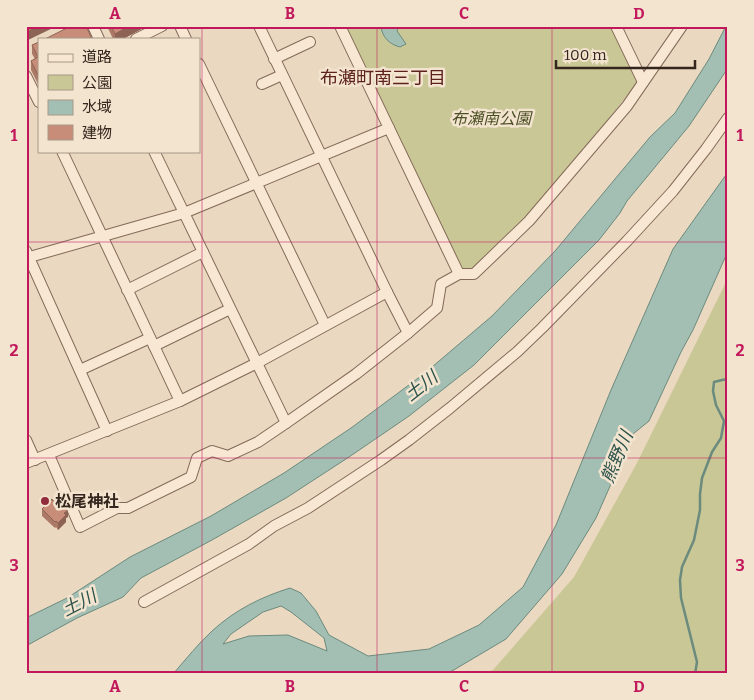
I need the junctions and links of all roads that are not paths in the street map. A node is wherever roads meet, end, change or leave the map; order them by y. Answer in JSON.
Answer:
{"nodes":[{"id":1,"x":93,"y":26,"type":"edge"},
{"id":2,"x":162,"y":26,"type":"edge"},
{"id":3,"x":180,"y":26,"type":"edge"},
{"id":4,"x":259,"y":26,"type":"edge"},
{"id":5,"x":340,"y":26,"type":"edge"},
{"id":6,"x":616,"y":26,"type":"edge"},
{"id":7,"x":682,"y":26,"type":"edge"},
{"id":8,"x":99,"y":38,"type":"edge"},
{"id":9,"x":138,"y":38,"type":"edge"},
{"id":10,"x":186,"y":38,"type":"edge"},
{"id":11,"x":310,"y":42,"type":"dead end"},
{"id":12,"x":274,"y":59,"type":"junction"},
{"id":13,"x":200,"y":66,"type":"edge"},
{"id":14,"x":282,"y":75,"type":"junction"},
{"id":15,"x":27,"y":80,"type":"edge"},
{"id":16,"x":643,"y":82,"type":"junction"},
{"id":17,"x":262,"y":84,"type":"dead end"},
{"id":18,"x":38,"y":100,"type":"edge"},
{"id":19,"x":728,"y":118,"type":"edge"},
{"id":20,"x":389,"y":128,"type":"junction"},
{"id":21,"x":62,"y":152,"type":"edge"},
{"id":22,"x":154,"y":152,"type":"edge"},
{"id":23,"x":321,"y":156,"type":"junction"},
{"id":24,"x":256,"y":182,"type":"junction"},
{"id":25,"x":184,"y":213,"type":"junction"},
{"id":26,"x":102,"y":237,"type":"junction"},
{"id":27,"x":203,"y":252,"type":"junction"},
{"id":28,"x":27,"y":256,"type":"edge"},
{"id":29,"x":459,"y":274,"type":"junction"},
{"id":30,"x":127,"y":290,"type":"junction"},
{"id":31,"x":387,"y":292,"type":"junction"},
{"id":32,"x":230,"y":309,"type":"junction"},
{"id":33,"x":325,"y":325,"type":"junction"},
{"id":34,"x":408,"y":334,"type":"junction"},
{"id":35,"x":152,"y":342,"type":"junction"},
{"id":36,"x":257,"y":364,"type":"junction"},
{"id":37,"x":80,"y":370,"type":"junction"},
{"id":38,"x":180,"y":401,"type":"junction"},
{"id":39,"x":286,"y":423,"type":"junction"},
{"id":40,"x":107,"y":431,"type":"junction"},
{"id":41,"x":26,"y":440,"type":"edge"},
{"id":42,"x":49,"y":455,"type":"junction"},
{"id":43,"x":30,"y":462,"type":"edge"},
{"id":44,"x":144,"y":602,"type":"dead end"}],
"edges":[{"from":1,"to":8,"type":"street"},
{"from":2,"to":9,"type":"street"},
{"from":3,"to":10,"type":"street"},
{"from":4,"to":12,"type":"street"},
{"from":5,"to":20,"type":"street"},
{"from":6,"to":16,"type":"street"},
{"from":7,"to":16,"type":"street"},
{"from":11,"to":12,"type":"street"},
{"from":12,"to":14,"type":"street"},
{"from":13,"to":24,"type":"street"},
{"from":14,"to":17,"type":"street"},
{"from":14,"to":23,"type":"street"},
{"from":15,"to":18,"type":"street"},
{"from":16,"to":29,"type":"street"},
{"from":19,"to":44,"type":"street"},
{"from":20,"to":23,"type":"street"},
{"from":20,"to":29,"type":"street"},
{"from":21,"to":26,"type":"street"},
{"from":22,"to":25,"type":"street"},
{"from":23,"to":24,"type":"street"},
{"from":23,"to":31,"type":"street"},
{"from":24,"to":25,"type":"street"},
{"from":24,"to":33,"type":"street"},
{"from":25,"to":26,"type":"street"},
{"from":25,"to":27,"type":"street"},
{"from":26,"to":28,"type":"street"},
{"from":26,"to":30,"type":"street"},
{"from":27,"to":30,"type":"street"},
{"from":27,"to":32,"type":"street"},
{"from":28,"to":37,"type":"street"},
{"from":29,"to":34,"type":"street"},
{"from":30,"to":35,"type":"street"},
{"from":31,"to":33,"type":"street"},
{"from":31,"to":34,"type":"street"},
{"from":32,"to":35,"type":"street"},
{"from":32,"to":36,"type":"street"},
{"from":33,"to":36,"type":"street"},
{"from":34,"to":39,"type":"street"},
{"from":35,"to":37,"type":"street"},
{"from":35,"to":38,"type":"street"},
{"from":36,"to":38,"type":"street"},
{"from":36,"to":39,"type":"street"},
{"from":37,"to":40,"type":"street"},
{"from":38,"to":40,"type":"street"},
{"from":39,"to":42,"type":"street"},
{"from":40,"to":42,"type":"street"},
{"from":41,"to":43,"type":"street"},
{"from":42,"to":43,"type":"street"}]}
